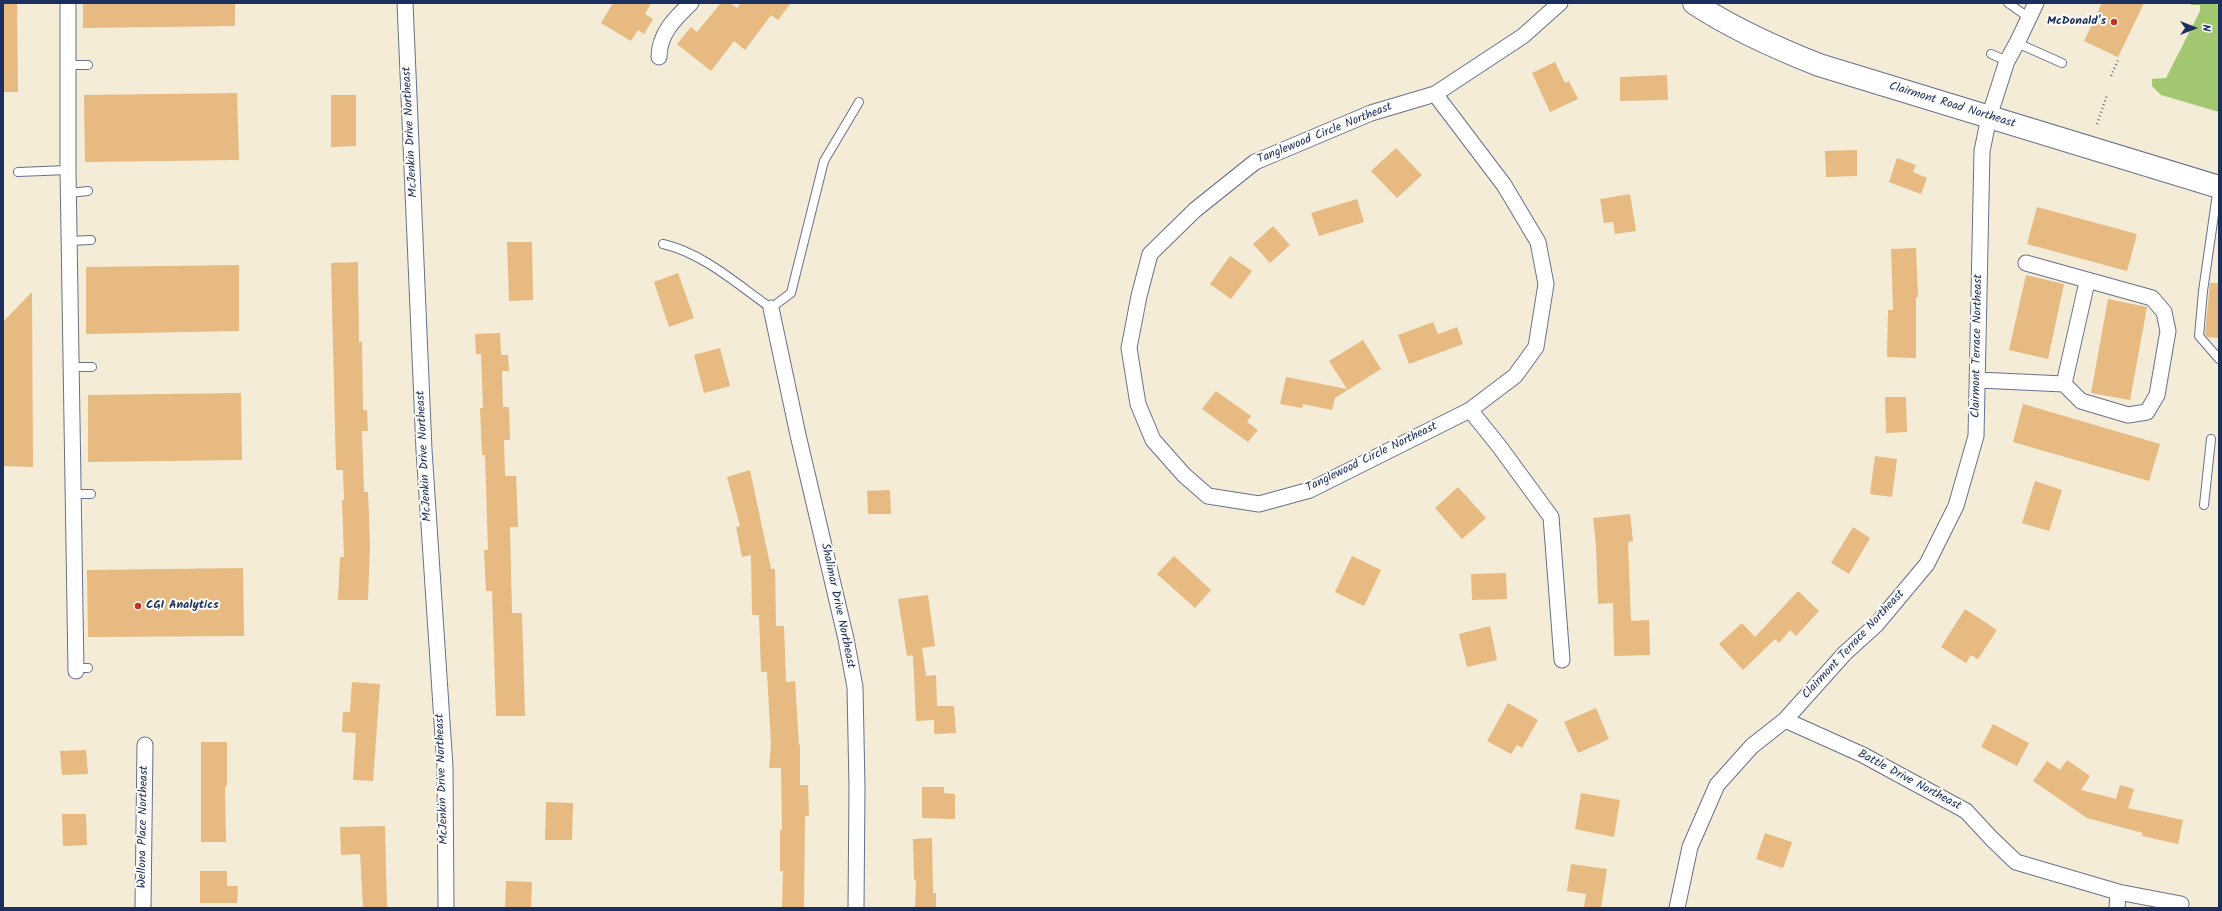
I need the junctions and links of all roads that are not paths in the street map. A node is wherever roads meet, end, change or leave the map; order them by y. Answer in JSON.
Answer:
{"nodes":[{"id":1,"x":68,"y":3,"type":"edge"},
{"id":2,"x":405,"y":3,"type":"edge"},
{"id":3,"x":691,"y":3,"type":"edge"},
{"id":4,"x":1560,"y":3,"type":"edge"},
{"id":5,"x":1694,"y":3,"type":"edge"},
{"id":6,"x":2008,"y":3,"type":"edge"},
{"id":7,"x":2036,"y":3,"type":"edge"},
{"id":8,"x":2028,"y":17,"type":"junction"},
{"id":9,"x":2017,"y":43,"type":"junction"},
{"id":10,"x":1991,"y":54,"type":"dead end"},
{"id":11,"x":658,"y":57,"type":"dead end"},
{"id":12,"x":2007,"y":61,"type":"junction"},
{"id":13,"x":2062,"y":63,"type":"dead end"},
{"id":14,"x":69,"y":66,"type":"junction"},
{"id":15,"x":88,"y":66,"type":"dead end"},
{"id":16,"x":1435,"y":94,"type":"junction"},
{"id":17,"x":859,"y":102,"type":"dead end"},
{"id":18,"x":1989,"y":117,"type":"junction"},
{"id":19,"x":68,"y":170,"type":"junction"},
{"id":20,"x":18,"y":172,"type":"dead end"},
{"id":21,"x":2219,"y":187,"type":"edge"},
{"id":22,"x":88,"y":192,"type":"dead end"},
{"id":23,"x":70,"y":193,"type":"junction"},
{"id":24,"x":91,"y":240,"type":"dead end"},
{"id":25,"x":70,"y":241,"type":"junction"},
{"id":26,"x":663,"y":244,"type":"dead end"},
{"id":27,"x":2026,"y":263,"type":"dead end"},
{"id":28,"x":2087,"y":282,"type":"junction"},
{"id":29,"x":771,"y":308,"type":"junction"},
{"id":30,"x":2218,"y":359,"type":"edge"},
{"id":31,"x":72,"y":367,"type":"junction"},
{"id":32,"x":92,"y":367,"type":"dead end"},
{"id":33,"x":1978,"y":380,"type":"junction"},
{"id":34,"x":2064,"y":384,"type":"junction"},
{"id":35,"x":1470,"y":410,"type":"junction"},
{"id":36,"x":2211,"y":439,"type":"dead end"},
{"id":37,"x":74,"y":494,"type":"junction"},
{"id":38,"x":91,"y":494,"type":"dead end"},
{"id":39,"x":2204,"y":505,"type":"dead end"},
{"id":40,"x":1562,"y":660,"type":"dead end"},
{"id":41,"x":80,"y":669,"type":"dead end"},
{"id":42,"x":1785,"y":720,"type":"junction"},
{"id":43,"x":145,"y":745,"type":"dead end"},
{"id":44,"x":2118,"y":892,"type":"junction"},
{"id":45,"x":2181,"y":904,"type":"dead end"},
{"id":46,"x":143,"y":908,"type":"edge"},
{"id":47,"x":446,"y":908,"type":"edge"},
{"id":48,"x":856,"y":908,"type":"edge"},
{"id":49,"x":1677,"y":908,"type":"edge"},
{"id":50,"x":2117,"y":908,"type":"edge"}],
"edges":[{"from":1,"to":14,"type":"street"},
{"from":2,"to":47,"type":"street","name":"McJenkin Drive Northeast"},
{"from":3,"to":11,"type":"street"},
{"from":4,"to":16,"type":"street","name":"Tanglewood Circle Northeast"},
{"from":5,"to":18,"type":"main road","name":"Clairmont Road Northeast"},
{"from":6,"to":8,"type":"lane"},
{"from":7,"to":8,"type":"street","name":"Clairmont Terrace Northeast"},
{"from":8,"to":9,"type":"street","name":"Clairmont Terrace Northeast"},
{"from":9,"to":12,"type":"street","name":"Clairmont Terrace Northeast"},
{"from":9,"to":13,"type":"lane"},
{"from":10,"to":12,"type":"lane"},
{"from":12,"to":18,"type":"street","name":"Clairmont Terrace Northeast"},
{"from":14,"to":15,"type":"lane"},
{"from":14,"to":19,"type":"street"},
{"from":16,"to":35,"type":"street","name":"Tanglewood Circle Northeast"},
{"from":16,"to":35,"type":"street","name":"Tanglewood Circle Northeast"},
{"from":17,"to":29,"type":"lane"},
{"from":18,"to":21,"type":"main road","name":"Clairmont Road Northeast"},
{"from":18,"to":33,"type":"street","name":"Clairmont Terrace Northeast"},
{"from":19,"to":20,"type":"lane"},
{"from":19,"to":23,"type":"street"},
{"from":21,"to":30,"type":"lane"},
{"from":22,"to":23,"type":"lane"},
{"from":23,"to":25,"type":"street"},
{"from":24,"to":25,"type":"lane"},
{"from":25,"to":31,"type":"street"},
{"from":26,"to":29,"type":"lane"},
{"from":27,"to":28,"type":"street"},
{"from":28,"to":34,"type":"street"},
{"from":28,"to":34,"type":"street"},
{"from":29,"to":48,"type":"street","name":"Shalimar Drive Northeast"},
{"from":31,"to":32,"type":"lane"},
{"from":31,"to":37,"type":"street"},
{"from":33,"to":34,"type":"street"},
{"from":33,"to":42,"type":"street","name":"Clairmont Terrace Northeast"},
{"from":35,"to":40,"type":"street"},
{"from":36,"to":39,"type":"lane"},
{"from":37,"to":38,"type":"lane"},
{"from":37,"to":41,"type":"street"},
{"from":42,"to":44,"type":"street","name":"Battle Drive Northeast"},
{"from":42,"to":49,"type":"street","name":"Clairmont Terrace Northeast"},
{"from":43,"to":46,"type":"street","name":"Wellona Place Northeast"},
{"from":44,"to":45,"type":"street","name":"Battle Drive Northeast"},
{"from":44,"to":50,"type":"street"}]}
